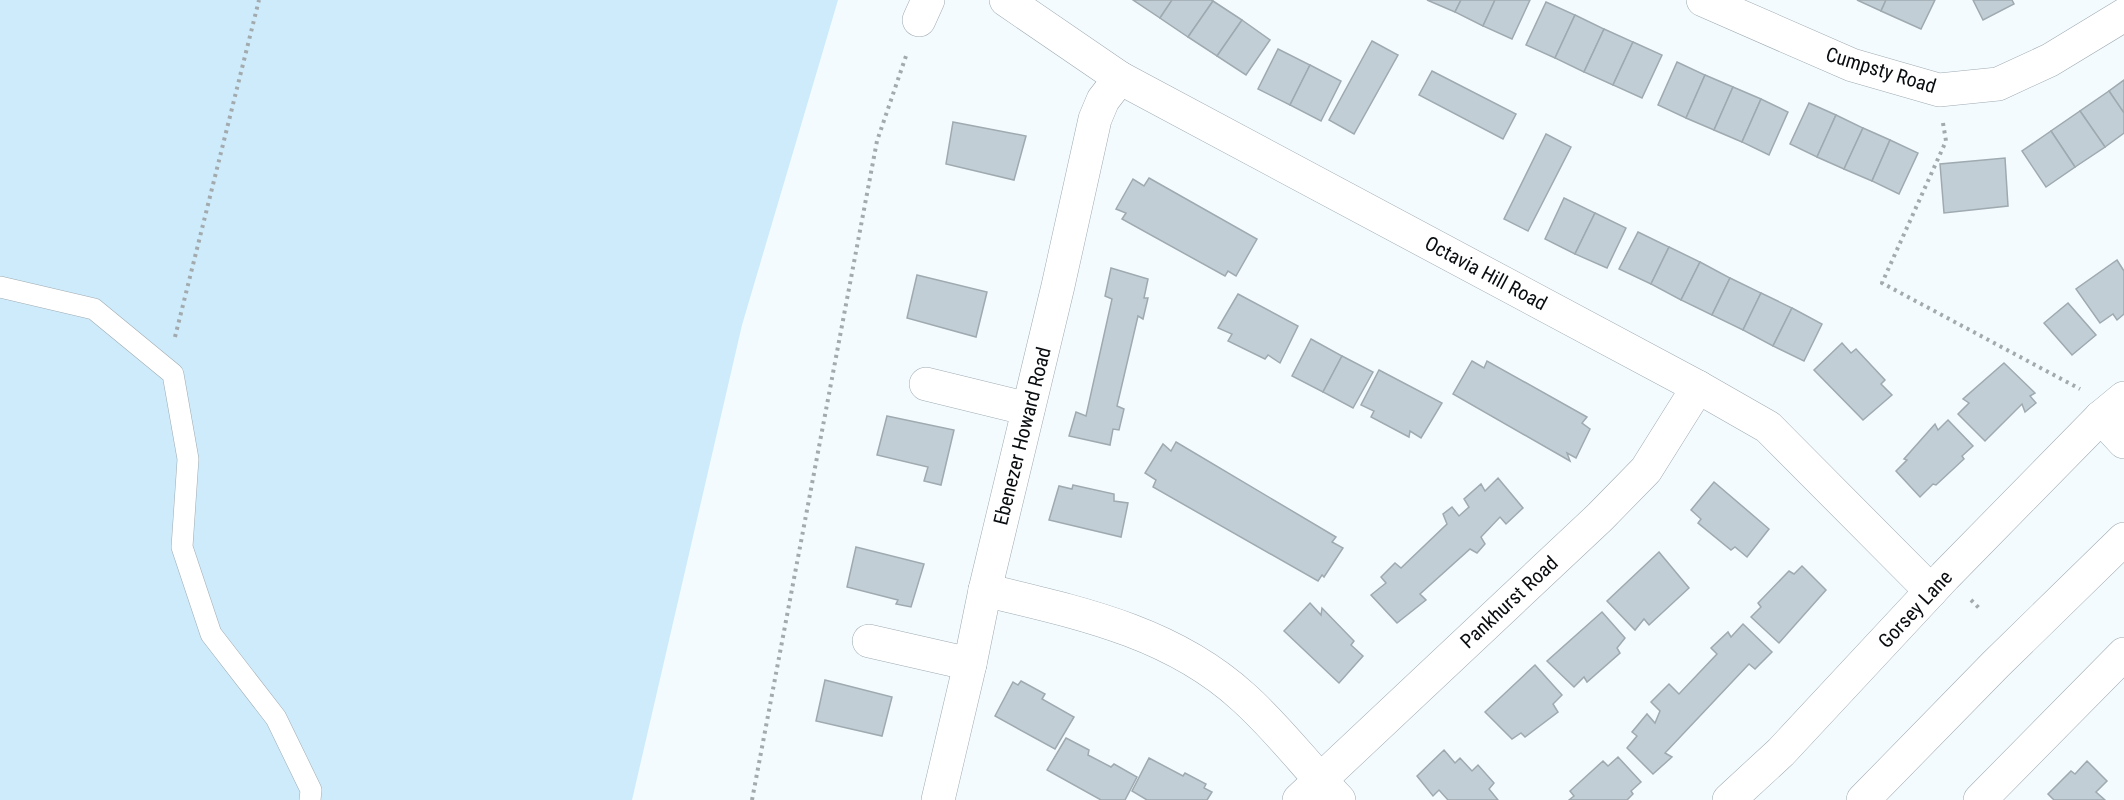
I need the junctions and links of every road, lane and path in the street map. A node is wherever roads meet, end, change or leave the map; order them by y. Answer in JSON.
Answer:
{"nodes":[{"id":1,"x":259,"y":0,"type":"edge"},
{"id":2,"x":1006,"y":0,"type":"edge"},
{"id":3,"x":1703,"y":0,"type":"edge"},
{"id":4,"x":923,"y":10,"type":"edge"},
{"id":5,"x":2124,"y":15,"type":"edge"},
{"id":6,"x":1120,"y":78,"type":"junction"},
{"id":7,"x":1939,"y":90,"type":"junction"},
{"id":8,"x":0,"y":287,"type":"edge"},
{"id":9,"x":172,"y":374,"type":"junction"},
{"id":10,"x":926,"y":384,"type":"dead end"},
{"id":11,"x":1698,"y":387,"type":"junction"},
{"id":12,"x":2112,"y":407,"type":"edge"},
{"id":13,"x":1028,"y":409,"type":"junction"},
{"id":14,"x":2124,"y":442,"type":"edge"},
{"id":15,"x":2124,"y":539,"type":"edge"},
{"id":16,"x":985,"y":590,"type":"junction"},
{"id":17,"x":1931,"y":591,"type":"junction"},
{"id":18,"x":869,"y":641,"type":"dead end"},
{"id":19,"x":2124,"y":654,"type":"edge"},
{"id":20,"x":970,"y":664,"type":"junction"},
{"id":21,"x":1319,"y":793,"type":"edge"},
{"id":22,"x":310,"y":800,"type":"edge"},
{"id":23,"x":752,"y":800,"type":"edge"},
{"id":24,"x":938,"y":800,"type":"edge"},
{"id":25,"x":1729,"y":800,"type":"edge"},
{"id":26,"x":1863,"y":800,"type":"edge"},
{"id":27,"x":1980,"y":800,"type":"edge"}],
"edges":[{"from":1,"to":9,"type":"path"},
{"from":2,"to":6,"type":"street","name":"Octavia Hill Road"},
{"from":3,"to":7,"type":"street","name":"Cumpsty Road"},
{"from":4,"to":23,"type":"path"},
{"from":5,"to":7,"type":"street","name":"Cumpsty Road"},
{"from":6,"to":11,"type":"street","name":"Octavia Hill Road"},
{"from":6,"to":13,"type":"street","name":"Ebenezer Howard Road"},
{"from":7,"to":12,"type":"path"},
{"from":8,"to":9,"type":"lane"},
{"from":9,"to":22,"type":"lane"},
{"from":10,"to":13,"type":"street"},
{"from":11,"to":17,"type":"street","name":"Octavia Hill Road"},
{"from":11,"to":21,"type":"street","name":"Pankhurst Road"},
{"from":12,"to":14,"type":"street"},
{"from":12,"to":17,"type":"street","name":"Gorsey Lane"},
{"from":13,"to":16,"type":"street","name":"Ebenezer Howard Road"},
{"from":15,"to":26,"type":"street"},
{"from":16,"to":20,"type":"street","name":"Ebenezer Howard Road"},
{"from":16,"to":21,"type":"street"},
{"from":17,"to":25,"type":"street","name":"Gorsey Lane"},
{"from":18,"to":20,"type":"street"},
{"from":19,"to":27,"type":"street"},
{"from":20,"to":24,"type":"street","name":"Ebenezer Howard Road"}]}
